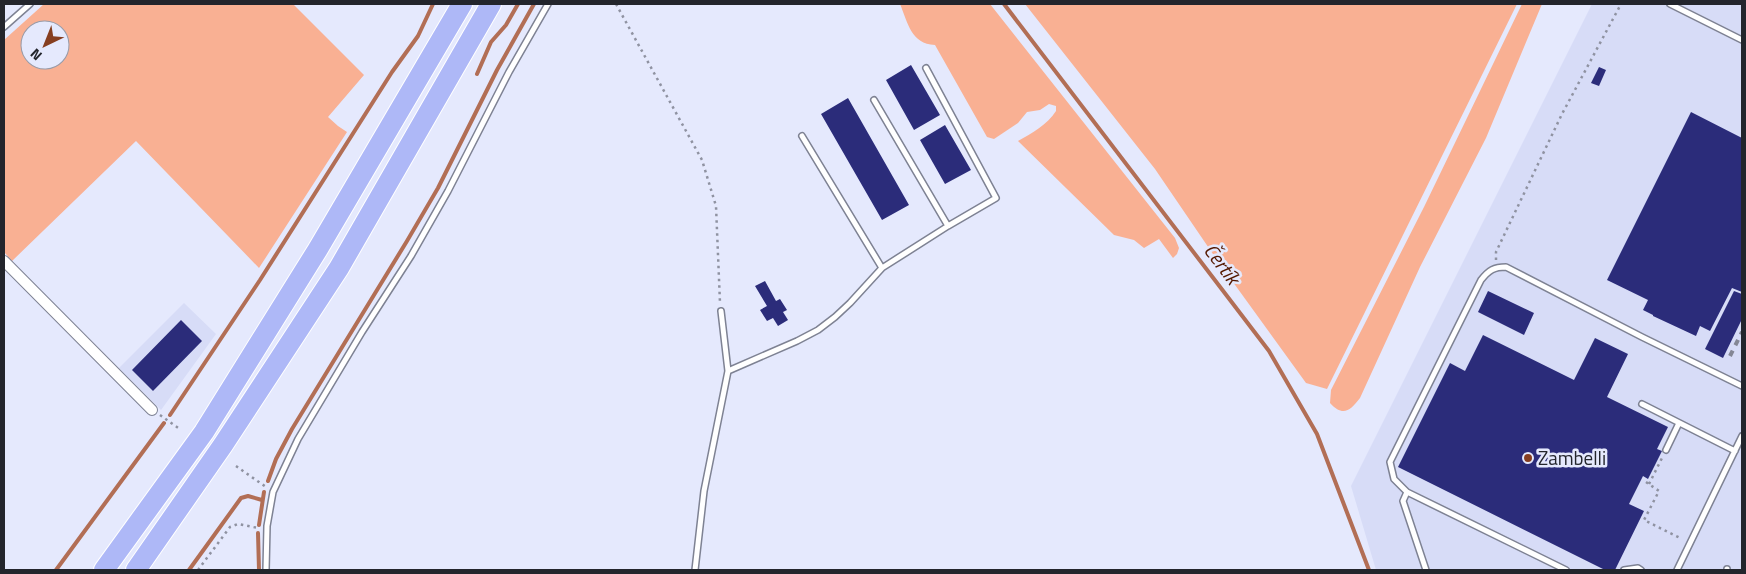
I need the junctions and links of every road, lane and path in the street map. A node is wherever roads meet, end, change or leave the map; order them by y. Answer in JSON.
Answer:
{"nodes":[{"id":1,"x":30,"y":4,"type":"edge"},
{"id":2,"x":462,"y":4,"type":"edge"},
{"id":3,"x":491,"y":4,"type":"edge"},
{"id":4,"x":548,"y":4,"type":"edge"},
{"id":5,"x":616,"y":4,"type":"edge"},
{"id":6,"x":1621,"y":4,"type":"edge"},
{"id":7,"x":1670,"y":4,"type":"edge"},
{"id":8,"x":4,"y":27,"type":"edge"},
{"id":9,"x":1742,"y":40,"type":"edge"},
{"id":10,"x":926,"y":68,"type":"dead end"},
{"id":11,"x":874,"y":100,"type":"dead end"},
{"id":12,"x":802,"y":136,"type":"dead end"},
{"id":13,"x":948,"y":226,"type":"junction"},
{"id":14,"x":4,"y":261,"type":"edge"},
{"id":15,"x":1496,"y":267,"type":"junction"},
{"id":16,"x":882,"y":268,"type":"junction"},
{"id":17,"x":720,"y":311,"type":"joint"},
{"id":18,"x":728,"y":371,"type":"junction"},
{"id":19,"x":1742,"y":386,"type":"edge"},
{"id":20,"x":1642,"y":404,"type":"dead end"},
{"id":21,"x":152,"y":410,"type":"joint"},
{"id":22,"x":1679,"y":423,"type":"junction"},
{"id":23,"x":181,"y":430,"type":"dead end"},
{"id":24,"x":1742,"y":436,"type":"edge"},
{"id":25,"x":1666,"y":450,"type":"joint"},
{"id":26,"x":1735,"y":451,"type":"junction"},
{"id":27,"x":236,"y":466,"type":"dead end"},
{"id":28,"x":273,"y":492,"type":"junction"},
{"id":29,"x":1407,"y":492,"type":"junction"},
{"id":30,"x":267,"y":530,"type":"junction"},
{"id":31,"x":1690,"y":544,"type":"junction"},
{"id":32,"x":104,"y":570,"type":"edge"},
{"id":33,"x":136,"y":570,"type":"edge"},
{"id":34,"x":198,"y":570,"type":"edge"},
{"id":35,"x":266,"y":570,"type":"edge"},
{"id":36,"x":694,"y":570,"type":"edge"},
{"id":37,"x":1426,"y":570,"type":"edge"},
{"id":38,"x":1566,"y":570,"type":"edge"},
{"id":39,"x":1624,"y":570,"type":"edge"},
{"id":40,"x":1641,"y":570,"type":"edge"},
{"id":41,"x":1677,"y":570,"type":"edge"}],
"edges":[{"from":1,"to":8,"type":"lane"},
{"from":2,"to":32,"type":"highway"},
{"from":3,"to":33,"type":"highway"},
{"from":4,"to":28,"type":"lane"},
{"from":5,"to":17,"type":"path"},
{"from":6,"to":15,"type":"path"},
{"from":7,"to":9,"type":"lane"},
{"from":10,"to":13,"type":"lane"},
{"from":11,"to":13,"type":"lane"},
{"from":12,"to":16,"type":"lane"},
{"from":13,"to":16,"type":"lane"},
{"from":14,"to":21,"type":"street"},
{"from":15,"to":19,"type":"lane"},
{"from":15,"to":29,"type":"lane"},
{"from":16,"to":18,"type":"lane"},
{"from":17,"to":18,"type":"lane"},
{"from":18,"to":36,"type":"lane"},
{"from":20,"to":22,"type":"lane"},
{"from":21,"to":23,"type":"path"},
{"from":22,"to":25,"type":"lane"},
{"from":22,"to":26,"type":"lane"},
{"from":24,"to":26,"type":"lane"},
{"from":25,"to":31,"type":"path"},
{"from":26,"to":31,"type":"lane"},
{"from":27,"to":28,"type":"path"},
{"from":28,"to":30,"type":"lane"},
{"from":29,"to":37,"type":"lane"},
{"from":29,"to":38,"type":"lane"},
{"from":30,"to":34,"type":"path"},
{"from":30,"to":35,"type":"lane"},
{"from":31,"to":41,"type":"lane"},
{"from":39,"to":40,"type":"lane"}]}
